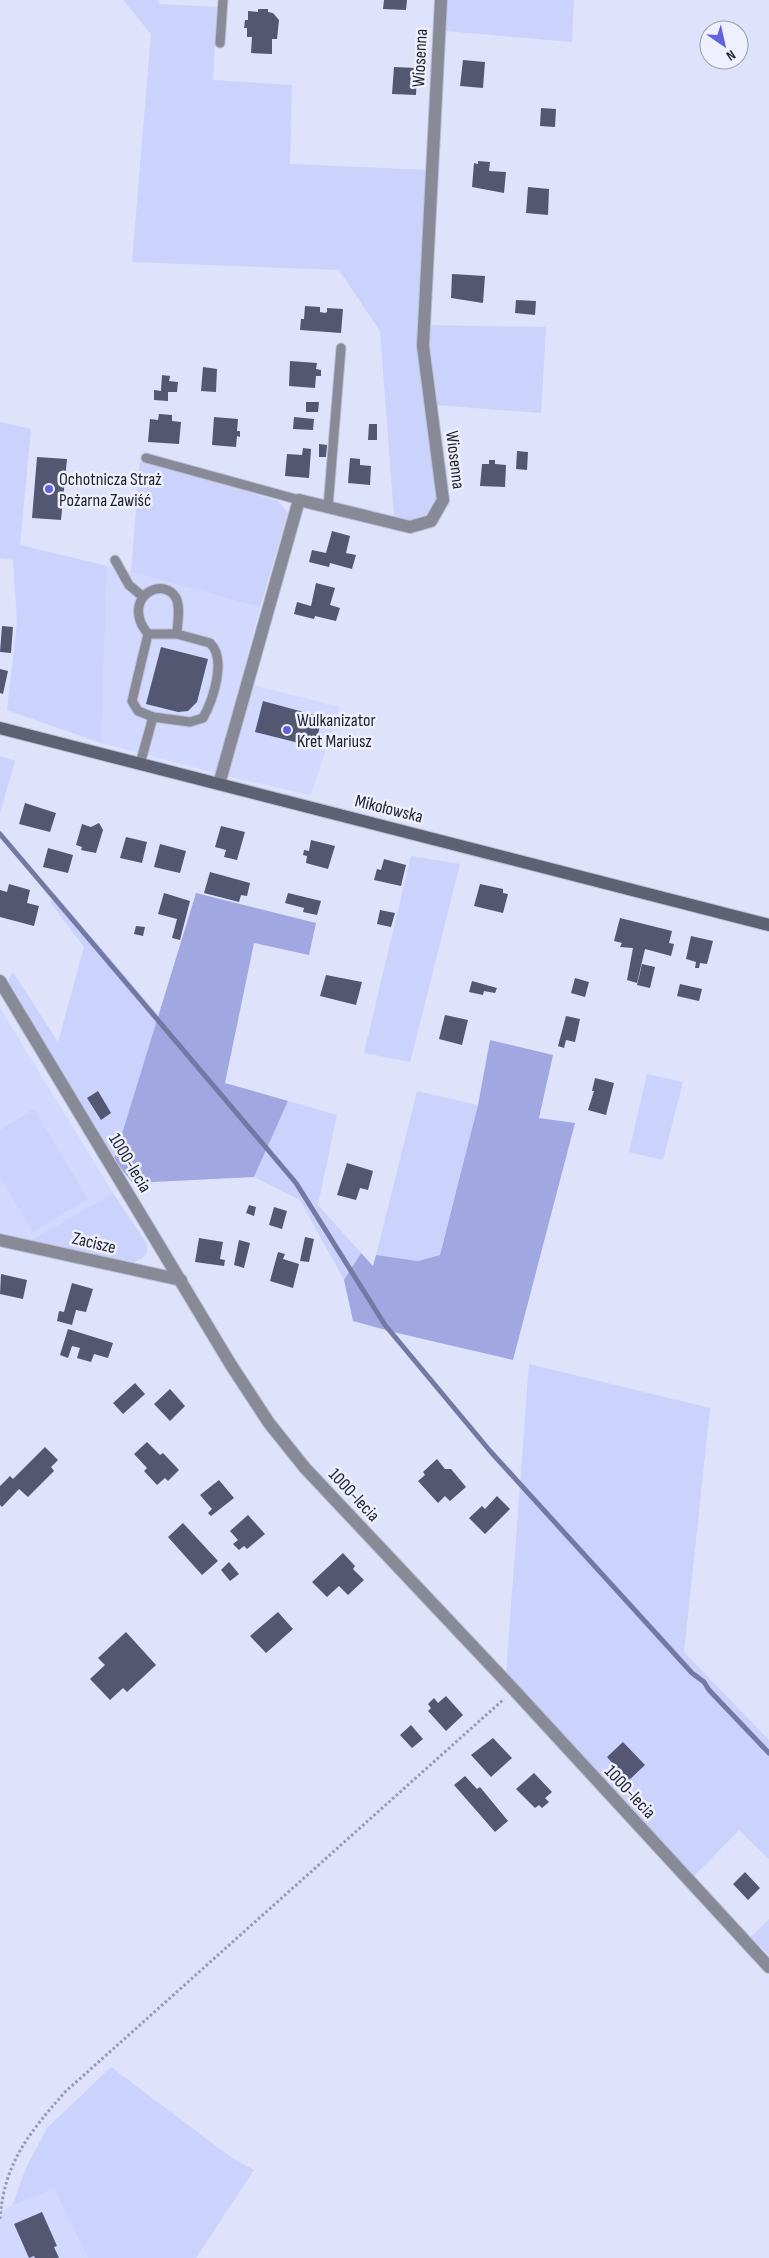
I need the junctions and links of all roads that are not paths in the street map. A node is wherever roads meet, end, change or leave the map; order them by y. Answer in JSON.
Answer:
{"nodes":[{"id":1,"x":223,"y":0,"type":"edge"},
{"id":2,"x":440,"y":0,"type":"edge"},
{"id":3,"x":220,"y":43,"type":"dead end"},
{"id":4,"x":341,"y":348,"type":"dead end"},
{"id":5,"x":146,"y":458,"type":"dead end"},
{"id":6,"x":299,"y":500,"type":"junction"},
{"id":7,"x":328,"y":507,"type":"junction"},
{"id":8,"x":116,"y":560,"type":"dead end"},
{"id":9,"x":142,"y":596,"type":"junction"},
{"id":10,"x":148,"y":634,"type":"junction"},
{"id":11,"x":176,"y":634,"type":"junction"},
{"id":12,"x":153,"y":717,"type":"junction"},
{"id":13,"x":0,"y":728,"type":"edge"},
{"id":14,"x":140,"y":764,"type":"junction"},
{"id":15,"x":219,"y":784,"type":"junction"},
{"id":16,"x":769,"y":925,"type":"edge"},
{"id":17,"x":0,"y":981,"type":"edge"},
{"id":18,"x":0,"y":1240,"type":"edge"},
{"id":19,"x":181,"y":1280,"type":"junction"},
{"id":20,"x":769,"y":1967,"type":"edge"}],
"edges":[{"from":1,"to":3,"type":"lane"},
{"from":2,"to":7,"type":"street","name":"Wiosenna"},
{"from":4,"to":7,"type":"lane"},
{"from":5,"to":6,"type":"lane"},
{"from":6,"to":7,"type":"street","name":"Wiosenna"},
{"from":6,"to":15,"type":"street"},
{"from":8,"to":9,"type":"lane"},
{"from":9,"to":10,"type":"lane"},
{"from":9,"to":11,"type":"lane"},
{"from":10,"to":11,"type":"lane"},
{"from":10,"to":12,"type":"lane"},
{"from":11,"to":12,"type":"lane"},
{"from":12,"to":14,"type":"lane"},
{"from":13,"to":14,"type":"main road","name":"Mikołowska"},
{"from":14,"to":15,"type":"main road","name":"Mikołowska"},
{"from":15,"to":16,"type":"main road","name":"Mikołowska"},
{"from":17,"to":19,"type":"street","name":"1000-lecia"},
{"from":18,"to":19,"type":"street","name":"Zacisze"},
{"from":19,"to":20,"type":"street","name":"1000-lecia"}]}
